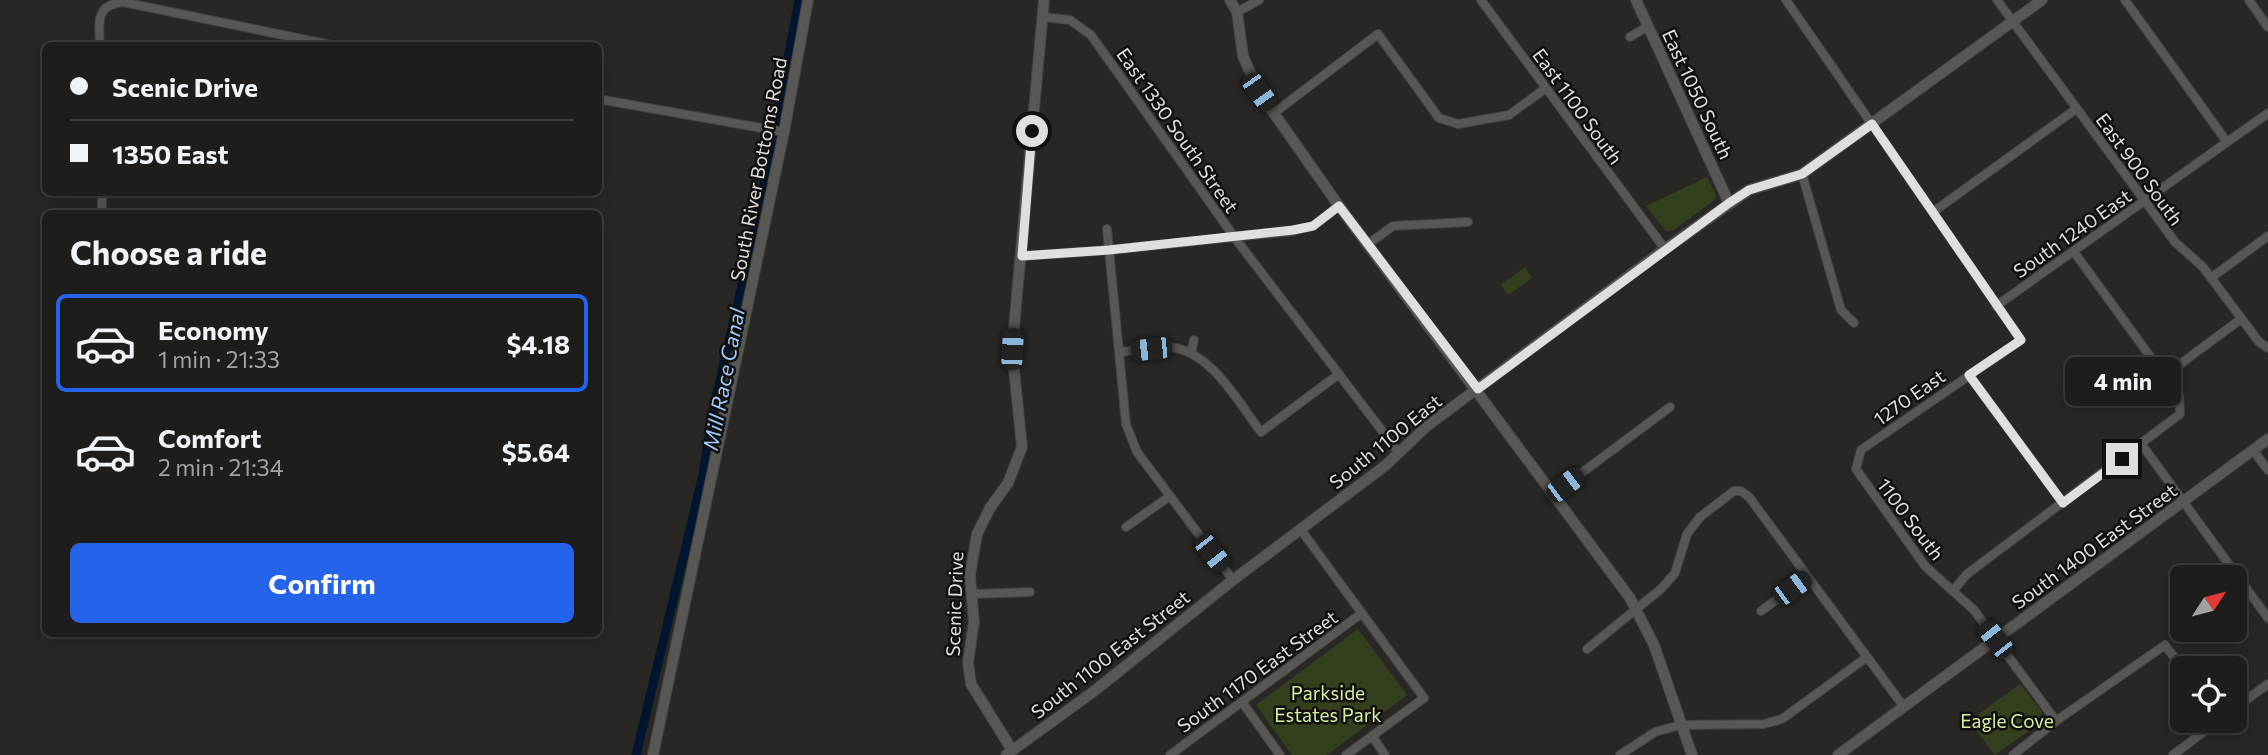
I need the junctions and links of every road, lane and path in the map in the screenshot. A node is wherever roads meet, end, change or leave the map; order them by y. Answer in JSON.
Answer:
{"nodes":[{"id":1,"x":808,"y":0,"type":"edge"},
{"id":2,"x":1044,"y":0,"type":"edge"},
{"id":3,"x":1230,"y":0,"type":"edge"},
{"id":4,"x":1259,"y":0,"type":"edge"},
{"id":5,"x":1481,"y":0,"type":"edge"},
{"id":6,"x":1636,"y":0,"type":"edge"},
{"id":7,"x":1786,"y":0,"type":"edge"},
{"id":8,"x":1997,"y":0,"type":"edge"},
{"id":9,"x":2042,"y":0,"type":"edge"},
{"id":10,"x":2125,"y":0,"type":"edge"},
{"id":11,"x":2249,"y":0,"type":"edge"},
{"id":12,"x":1237,"y":12,"type":"junction"},
{"id":13,"x":1043,"y":17,"type":"junction"},
{"id":14,"x":2012,"y":20,"type":"junction"},
{"id":15,"x":1648,"y":26,"type":"junction"},
{"id":16,"x":2268,"y":27,"type":"edge"},
{"id":17,"x":1630,"y":37,"type":"dead end"},
{"id":18,"x":100,"y":42,"type":"edge"},
{"id":19,"x":317,"y":42,"type":"edge"},
{"id":20,"x":1546,"y":88,"type":"junction"},
{"id":21,"x":602,"y":100,"type":"edge"},
{"id":22,"x":2076,"y":109,"type":"junction"},
{"id":23,"x":1274,"y":113,"type":"junction"},
{"id":24,"x":2268,"y":113,"type":"edge"},
{"id":25,"x":1872,"y":124,"type":"junction"},
{"id":26,"x":781,"y":132,"type":"junction"},
{"id":27,"x":2227,"y":142,"type":"junction"},
{"id":28,"x":1802,"y":174,"type":"junction"},
{"id":29,"x":2145,"y":201,"type":"junction"},
{"id":30,"x":1729,"y":203,"type":"junction"},
{"id":31,"x":1339,"y":206,"type":"junction"},
{"id":32,"x":1933,"y":212,"type":"junction"},
{"id":33,"x":1468,"y":222,"type":"dead end"},
{"id":34,"x":1108,"y":229,"type":"dead end"},
{"id":35,"x":2268,"y":236,"type":"edge"},
{"id":36,"x":1235,"y":237,"type":"junction"},
{"id":37,"x":1368,"y":244,"type":"junction"},
{"id":38,"x":1665,"y":248,"type":"junction"},
{"id":39,"x":1109,"y":250,"type":"junction"},
{"id":40,"x":2074,"y":252,"type":"junction"},
{"id":41,"x":1022,"y":256,"type":"junction"},
{"id":42,"x":2211,"y":278,"type":"junction"},
{"id":43,"x":1996,"y":306,"type":"junction"},
{"id":44,"x":2241,"y":319,"type":"junction"},
{"id":45,"x":1854,"y":323,"type":"dead end"},
{"id":46,"x":1194,"y":340,"type":"dead end"},
{"id":47,"x":2268,"y":348,"type":"edge"},
{"id":48,"x":1120,"y":352,"type":"junction"},
{"id":49,"x":1191,"y":353,"type":"junction"},
{"id":50,"x":1339,"y":374,"type":"junction"},
{"id":51,"x":1969,"y":375,"type":"junction"},
{"id":52,"x":2164,"y":376,"type":"junction"},
{"id":53,"x":1478,"y":389,"type":"junction"},
{"id":54,"x":1670,"y":407,"type":"dead end"},
{"id":55,"x":2268,"y":439,"type":"edge"},
{"id":56,"x":2142,"y":445,"type":"junction"},
{"id":57,"x":2253,"y":450,"type":"junction"},
{"id":58,"x":1399,"y":453,"type":"junction"},
{"id":59,"x":1855,"y":461,"type":"joint"},
{"id":60,"x":2268,"y":470,"type":"edge"},
{"id":61,"x":1552,"y":495,"type":"junction"},
{"id":62,"x":1170,"y":496,"type":"junction"},
{"id":63,"x":2183,"y":502,"type":"junction"},
{"id":64,"x":2063,"y":503,"type":"junction"},
{"id":65,"x":1126,"y":527,"type":"dead end"},
{"id":66,"x":1301,"y":530,"type":"junction"},
{"id":67,"x":1808,"y":577,"type":"junction"},
{"id":68,"x":1233,"y":580,"type":"junction"},
{"id":69,"x":1953,"y":591,"type":"junction"},
{"id":70,"x":1030,"y":593,"type":"dead end"},
{"id":71,"x":973,"y":594,"type":"junction"},
{"id":72,"x":1637,"y":611,"type":"junction"},
{"id":73,"x":1762,"y":611,"type":"dead end"},
{"id":74,"x":1362,"y":613,"type":"junction"},
{"id":75,"x":2268,"y":617,"type":"edge"},
{"id":76,"x":1995,"y":639,"type":"junction"},
{"id":77,"x":1587,"y":649,"type":"dead end"},
{"id":78,"x":2173,"y":656,"type":"edge"},
{"id":79,"x":1867,"y":657,"type":"junction"},
{"id":80,"x":2268,"y":684,"type":"edge"},
{"id":81,"x":2247,"y":699,"type":"edge"},
{"id":82,"x":1242,"y":702,"type":"junction"},
{"id":83,"x":1904,"y":707,"type":"junction"},
{"id":84,"x":2056,"y":721,"type":"junction"},
{"id":85,"x":1680,"y":725,"type":"junction"},
{"id":86,"x":2202,"y":733,"type":"edge"},
{"id":87,"x":1372,"y":736,"type":"junction"},
{"id":88,"x":1009,"y":753,"type":"edge"},
{"id":89,"x":653,"y":755,"type":"edge"},
{"id":90,"x":1170,"y":755,"type":"edge"},
{"id":91,"x":1280,"y":755,"type":"edge"},
{"id":92,"x":1346,"y":755,"type":"edge"},
{"id":93,"x":1385,"y":755,"type":"edge"},
{"id":94,"x":1620,"y":755,"type":"edge"},
{"id":95,"x":1692,"y":755,"type":"edge"},
{"id":96,"x":1838,"y":755,"type":"edge"},
{"id":97,"x":2013,"y":755,"type":"edge"},
{"id":98,"x":2173,"y":755,"type":"edge"}],
"edges":[{"from":1,"to":26,"type":"street","name":"South River Bottoms Road"},
{"from":2,"to":13,"type":"street","name":"Scenic Drive"},
{"from":3,"to":12,"type":"street"},
{"from":4,"to":12,"type":"street"},
{"from":5,"to":20,"type":"street","name":"East 1100 South"},
{"from":6,"to":15,"type":"street","name":"East 1050 South"},
{"from":7,"to":25,"type":"street"},
{"from":8,"to":14,"type":"street","name":"East 900 South"},
{"from":9,"to":14,"type":"street","name":"South 1100 East"},
{"from":10,"to":27,"type":"street"},
{"from":11,"to":16,"type":"street"},
{"from":12,"to":23,"type":"street"},
{"from":13,"to":36,"type":"street","name":"East 1330 South Street"},
{"from":13,"to":41,"type":"street","name":"Scenic Drive"},
{"from":14,"to":22,"type":"street","name":"East 900 South"},
{"from":14,"to":25,"type":"street","name":"South 1100 East"},
{"from":15,"to":17,"type":"street"},
{"from":15,"to":30,"type":"street","name":"East 1050 South"},
{"from":18,"to":19,"type":"street"},
{"from":20,"to":23,"type":"street"},
{"from":20,"to":38,"type":"street","name":"East 1100 South"},
{"from":21,"to":26,"type":"street"},
{"from":22,"to":29,"type":"street","name":"East 900 South"},
{"from":22,"to":32,"type":"street"},
{"from":23,"to":31,"type":"street"},
{"from":24,"to":27,"type":"street","name":"South 1240 East"},
{"from":25,"to":28,"type":"street","name":"South 1100 East"},
{"from":25,"to":32,"type":"street"},
{"from":26,"to":89,"type":"street","name":"South River Bottoms Road"},
{"from":27,"to":29,"type":"street","name":"South 1240 East"},
{"from":28,"to":30,"type":"street","name":"South 1100 East"},
{"from":28,"to":45,"type":"street"},
{"from":29,"to":40,"type":"street","name":"South 1240 East"},
{"from":29,"to":42,"type":"street","name":"East 900 South"},
{"from":30,"to":38,"type":"street","name":"South 1100 East"},
{"from":31,"to":36,"type":"street"},
{"from":31,"to":37,"type":"street"},
{"from":32,"to":43,"type":"street"},
{"from":33,"to":37,"type":"street"},
{"from":34,"to":39,"type":"street"},
{"from":35,"to":42,"type":"street"},
{"from":36,"to":39,"type":"street"},
{"from":36,"to":50,"type":"street","name":"East 1330 South Street"},
{"from":37,"to":53,"type":"street"},
{"from":38,"to":53,"type":"street","name":"South 1100 East"},
{"from":39,"to":41,"type":"street"},
{"from":39,"to":48,"type":"street"},
{"from":40,"to":43,"type":"street","name":"South 1240 East"},
{"from":40,"to":52,"type":"street"},
{"from":41,"to":71,"type":"street","name":"Scenic Drive"},
{"from":42,"to":44,"type":"street","name":"East 900 South"},
{"from":43,"to":51,"type":"street","name":"1270 East"},
{"from":44,"to":47,"type":"street","name":"East 900 South"},
{"from":44,"to":52,"type":"street"},
{"from":46,"to":49,"type":"street"},
{"from":48,"to":49,"type":"street"},
{"from":48,"to":62,"type":"street"},
{"from":49,"to":50,"type":"street"},
{"from":50,"to":58,"type":"street","name":"East 1330 South Street"},
{"from":51,"to":59,"type":"street","name":"1270 East"},
{"from":51,"to":64,"type":"street"},
{"from":52,"to":56,"type":"street"},
{"from":53,"to":58,"type":"street","name":"South 1100 East"},
{"from":53,"to":61,"type":"street"},
{"from":54,"to":61,"type":"street"},
{"from":55,"to":57,"type":"street","name":"South 1400 East Street"},
{"from":56,"to":63,"type":"street"},
{"from":56,"to":64,"type":"street"},
{"from":57,"to":60,"type":"street"},
{"from":57,"to":63,"type":"street","name":"South 1400 East Street"},
{"from":58,"to":66,"type":"street","name":"South 1100 East"},
{"from":59,"to":69,"type":"street","name":"1100 South"},
{"from":61,"to":72,"type":"street"},
{"from":62,"to":65,"type":"street"},
{"from":62,"to":68,"type":"street"},
{"from":63,"to":75,"type":"street"},
{"from":63,"to":76,"type":"street","name":"South 1400 East Street"},
{"from":64,"to":69,"type":"street"},
{"from":66,"to":68,"type":"street","name":"South 1100 East Street"},
{"from":66,"to":74,"type":"street"},
{"from":67,"to":72,"type":"street"},
{"from":67,"to":73,"type":"street"},
{"from":67,"to":79,"type":"street"},
{"from":68,"to":88,"type":"street","name":"South 1100 East Street"},
{"from":69,"to":76,"type":"street","name":"1100 South"},
{"from":70,"to":71,"type":"street"},
{"from":71,"to":88,"type":"street","name":"Scenic Drive"},
{"from":72,"to":77,"type":"street"},
{"from":72,"to":85,"type":"street"},
{"from":74,"to":82,"type":"street","name":"South 1170 East Street"},
{"from":74,"to":87,"type":"street"},
{"from":76,"to":83,"type":"street","name":"South 1400 East Street"},
{"from":76,"to":84,"type":"street","name":"1100 South"},
{"from":78,"to":84,"type":"street"},
{"from":79,"to":83,"type":"street"},
{"from":79,"to":85,"type":"street"},
{"from":80,"to":81,"type":"street"},
{"from":82,"to":90,"type":"street","name":"South 1170 East Street"},
{"from":82,"to":91,"type":"street"},
{"from":83,"to":96,"type":"street","name":"South 1400 East Street"},
{"from":84,"to":97,"type":"street"},
{"from":85,"to":94,"type":"street"},
{"from":85,"to":95,"type":"street"},
{"from":86,"to":98,"type":"street"},
{"from":87,"to":92,"type":"street"},
{"from":87,"to":93,"type":"street"}]}
